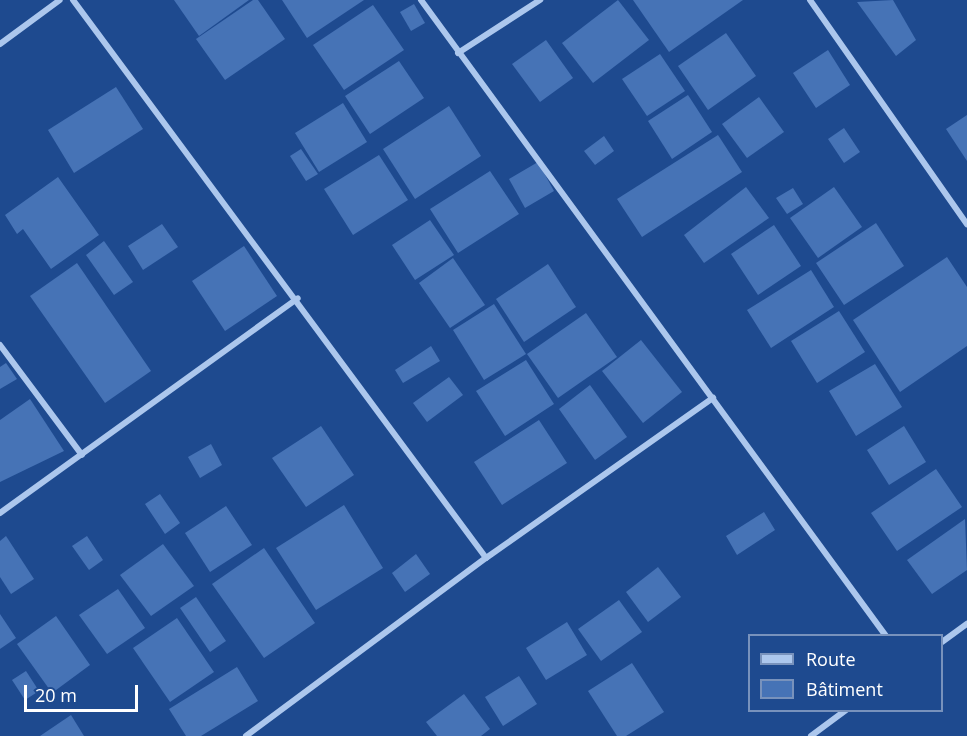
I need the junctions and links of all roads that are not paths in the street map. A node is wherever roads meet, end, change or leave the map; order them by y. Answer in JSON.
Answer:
{"nodes":[{"id":1,"x":60,"y":0,"type":"edge"},
{"id":2,"x":73,"y":0,"type":"edge"},
{"id":3,"x":421,"y":0,"type":"edge"},
{"id":4,"x":540,"y":0,"type":"edge"},
{"id":5,"x":810,"y":0,"type":"edge"},
{"id":6,"x":0,"y":44,"type":"edge"},
{"id":7,"x":458,"y":53,"type":"junction"},
{"id":8,"x":967,"y":224,"type":"edge"},
{"id":9,"x":298,"y":298,"type":"junction"},
{"id":10,"x":0,"y":345,"type":"edge"},
{"id":11,"x":713,"y":398,"type":"junction"},
{"id":12,"x":82,"y":455,"type":"junction"},
{"id":13,"x":0,"y":513,"type":"edge"},
{"id":14,"x":486,"y":558,"type":"junction"},
{"id":15,"x":967,"y":624,"type":"edge"},
{"id":16,"x":884,"y":634,"type":"edge"},
{"id":17,"x":943,"y":641,"type":"edge"},
{"id":18,"x":845,"y":712,"type":"edge"},
{"id":19,"x":246,"y":736,"type":"edge"},
{"id":20,"x":811,"y":736,"type":"edge"}],
"edges":[{"from":1,"to":6,"type":"street"},
{"from":2,"to":9,"type":"street"},
{"from":3,"to":7,"type":"street"},
{"from":4,"to":7,"type":"street"},
{"from":5,"to":8,"type":"street"},
{"from":7,"to":11,"type":"street"},
{"from":9,"to":12,"type":"street"},
{"from":9,"to":14,"type":"street"},
{"from":10,"to":12,"type":"street"},
{"from":11,"to":14,"type":"street"},
{"from":11,"to":16,"type":"street"},
{"from":12,"to":13,"type":"street"},
{"from":14,"to":19,"type":"street"},
{"from":15,"to":17,"type":"street"},
{"from":18,"to":20,"type":"street"}]}
